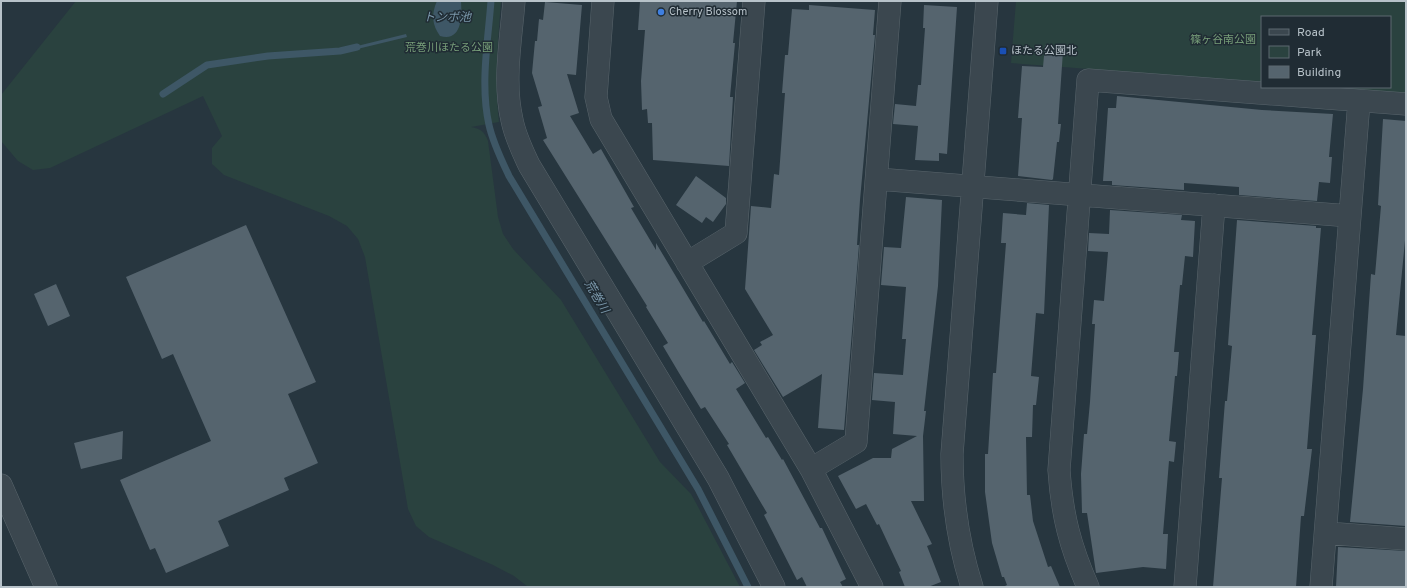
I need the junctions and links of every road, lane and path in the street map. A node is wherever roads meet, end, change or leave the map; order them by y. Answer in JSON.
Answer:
{"nodes":[{"id":1,"x":514,"y":1,"type":"edge"},
{"id":2,"x":603,"y":1,"type":"edge"},
{"id":3,"x":754,"y":1,"type":"edge"},
{"id":4,"x":890,"y":1,"type":"edge"},
{"id":5,"x":987,"y":1,"type":"edge"},
{"id":6,"x":1359,"y":101,"type":"junction"},
{"id":7,"x":1406,"y":104,"type":"edge"},
{"id":8,"x":877,"y":179,"type":"junction"},
{"id":9,"x":973,"y":186,"type":"junction"},
{"id":10,"x":1079,"y":194,"type":"junction"},
{"id":11,"x":1214,"y":205,"type":"junction"},
{"id":12,"x":1350,"y":216,"type":"junction"},
{"id":13,"x":687,"y":263,"type":"junction"},
{"id":14,"x":811,"y":469,"type":"junction"},
{"id":15,"x":1,"y":485,"type":"edge"},
{"id":16,"x":1326,"y":533,"type":"junction"},
{"id":17,"x":1406,"y":539,"type":"edge"},
{"id":18,"x":46,"y":587,"type":"edge"},
{"id":19,"x":774,"y":587,"type":"edge"},
{"id":20,"x":872,"y":587,"type":"edge"},
{"id":21,"x":972,"y":587,"type":"edge"},
{"id":22,"x":1088,"y":587,"type":"edge"},
{"id":23,"x":1185,"y":587,"type":"edge"},
{"id":24,"x":1322,"y":587,"type":"edge"}],
"edges":[{"from":1,"to":19,"type":"street"},
{"from":2,"to":13,"type":"street"},
{"from":3,"to":13,"type":"street"},
{"from":4,"to":8,"type":"street"},
{"from":5,"to":9,"type":"street"},
{"from":6,"to":7,"type":"street"},
{"from":6,"to":10,"type":"street"},
{"from":6,"to":12,"type":"street"},
{"from":8,"to":9,"type":"street"},
{"from":8,"to":14,"type":"street"},
{"from":9,"to":10,"type":"street"},
{"from":9,"to":21,"type":"street"},
{"from":10,"to":11,"type":"street"},
{"from":10,"to":22,"type":"street"},
{"from":11,"to":12,"type":"street"},
{"from":11,"to":23,"type":"street"},
{"from":12,"to":16,"type":"street"},
{"from":13,"to":14,"type":"street"},
{"from":14,"to":20,"type":"street"},
{"from":15,"to":18,"type":"street"},
{"from":16,"to":17,"type":"street"},
{"from":16,"to":24,"type":"street"}]}
